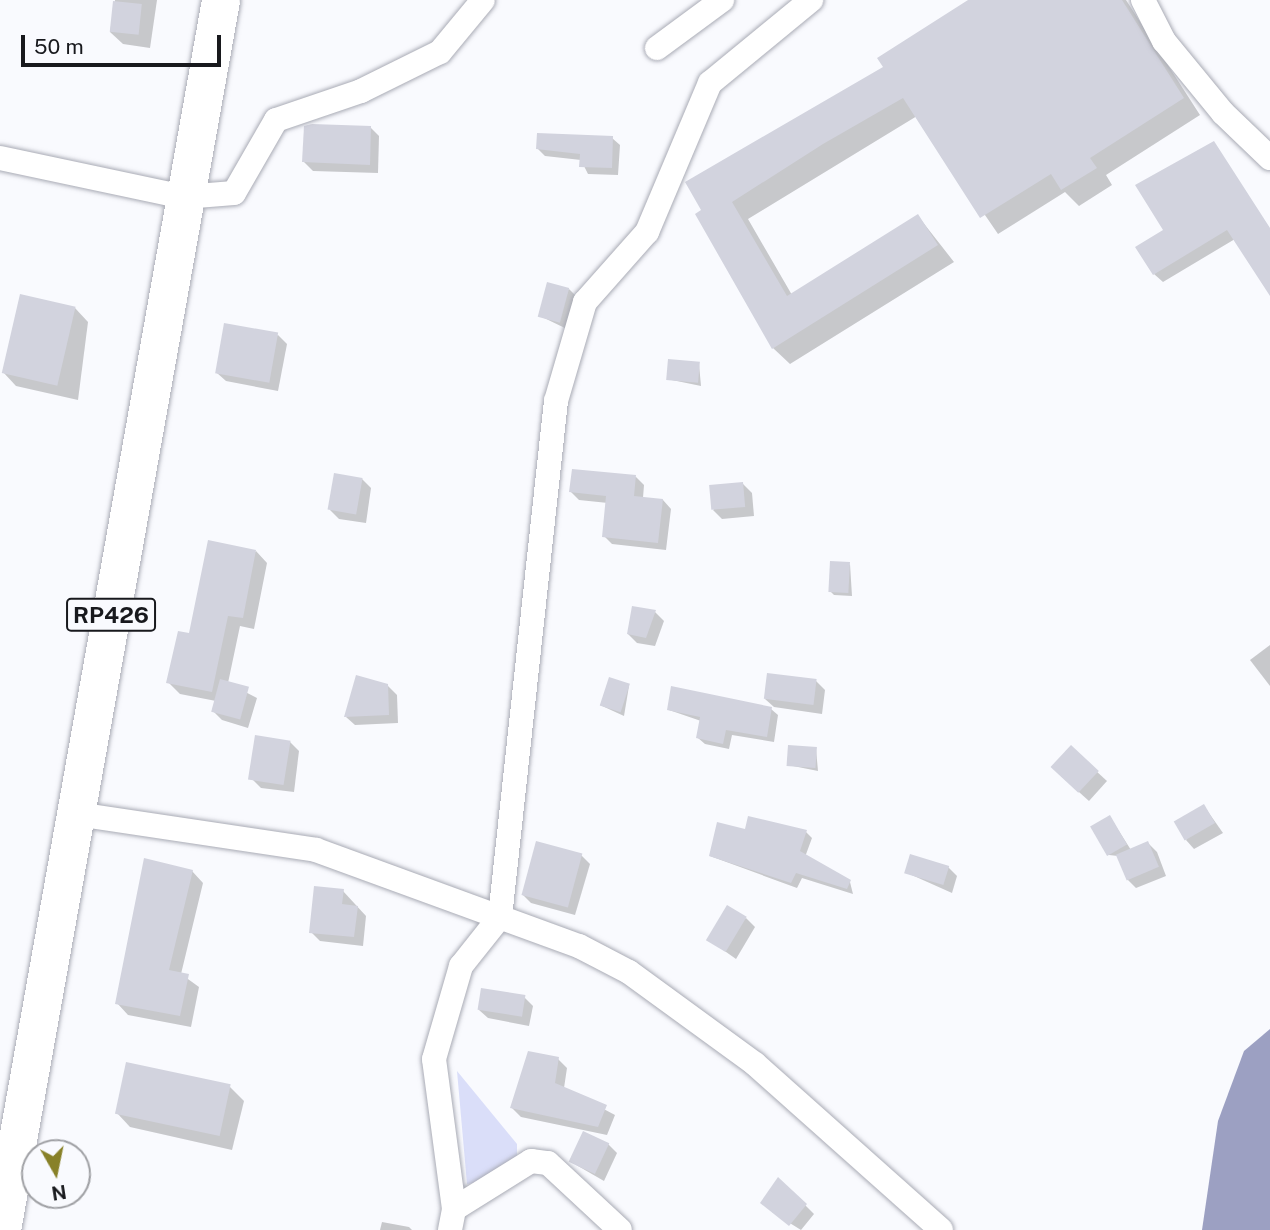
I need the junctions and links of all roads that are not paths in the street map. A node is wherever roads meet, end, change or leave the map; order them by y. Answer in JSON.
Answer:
{"nodes":[{"id":1,"x":221,"y":0,"type":"edge"},
{"id":2,"x":483,"y":0,"type":"edge"},
{"id":3,"x":722,"y":0,"type":"edge"},
{"id":4,"x":811,"y":0,"type":"edge"},
{"id":5,"x":1143,"y":0,"type":"edge"},
{"id":6,"x":657,"y":48,"type":"dead end"},
{"id":7,"x":0,"y":158,"type":"edge"},
{"id":8,"x":1270,"y":158,"type":"edge"},
{"id":9,"x":184,"y":197,"type":"junction"},
{"id":10,"x":76,"y":814,"type":"junction"},
{"id":11,"x":500,"y":918,"type":"junction"},
{"id":12,"x":6,"y":1175,"type":"edge"},
{"id":13,"x":452,"y":1219,"type":"edge"},
{"id":14,"x":2,"y":1230,"type":"edge"},
{"id":15,"x":621,"y":1230,"type":"edge"},
{"id":16,"x":941,"y":1230,"type":"edge"}],
"edges":[{"from":1,"to":9,"type":"main road","number":"RP426"},
{"from":2,"to":9,"type":"street"},
{"from":3,"to":6,"type":"street"},
{"from":4,"to":11,"type":"street"},
{"from":5,"to":8,"type":"street"},
{"from":7,"to":9,"type":"street"},
{"from":9,"to":10,"type":"main road","number":"RP426"},
{"from":10,"to":11,"type":"street"},
{"from":10,"to":12,"type":"main road","number":"RP426"},
{"from":11,"to":13,"type":"street"},
{"from":11,"to":16,"type":"street"},
{"from":12,"to":14,"type":"main road","number":"RP426"},
{"from":13,"to":15,"type":"street"}]}
